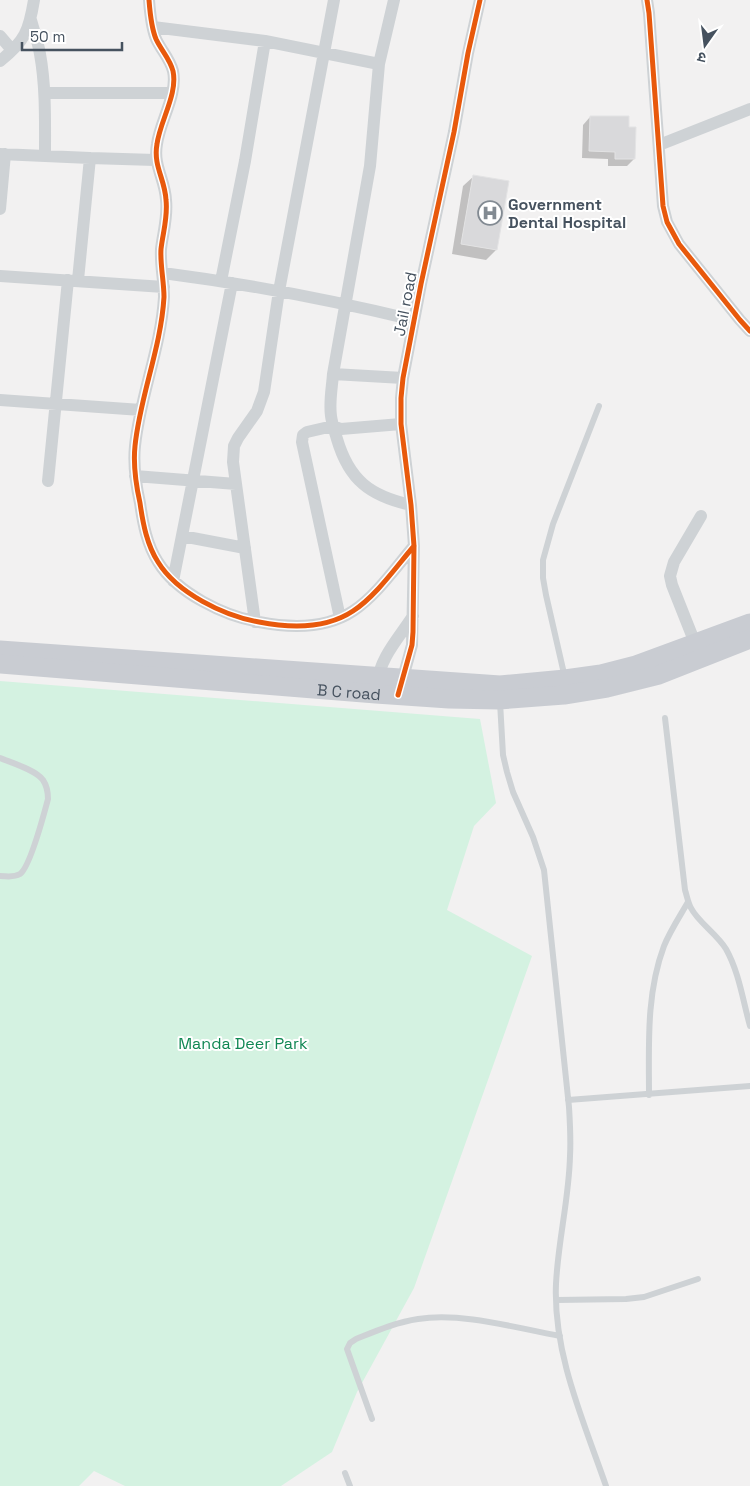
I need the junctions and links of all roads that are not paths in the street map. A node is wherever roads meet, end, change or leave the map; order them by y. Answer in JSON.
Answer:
{"nodes":[{"id":1,"x":34,"y":0,"type":"edge"},
{"id":2,"x":148,"y":0,"type":"edge"},
{"id":3,"x":334,"y":0,"type":"edge"},
{"id":4,"x":394,"y":0,"type":"edge"},
{"id":5,"x":480,"y":0,"type":"edge"},
{"id":6,"x":647,"y":0,"type":"edge"},
{"id":7,"x":31,"y":20,"type":"junction"},
{"id":8,"x":153,"y":27,"type":"junction"},
{"id":9,"x":0,"y":36,"type":"edge"},
{"id":10,"x":266,"y":41,"type":"junction"},
{"id":11,"x":12,"y":50,"type":"junction"},
{"id":12,"x":324,"y":53,"type":"junction"},
{"id":13,"x":0,"y":61,"type":"edge"},
{"id":14,"x":380,"y":64,"type":"junction"},
{"id":15,"x":45,"y":93,"type":"junction"},
{"id":16,"x":172,"y":94,"type":"junction"},
{"id":17,"x":750,"y":109,"type":"edge"},
{"id":18,"x":659,"y":145,"type":"junction"},
{"id":19,"x":3,"y":154,"type":"edge"},
{"id":20,"x":46,"y":156,"type":"junction"},
{"id":21,"x":90,"y":158,"type":"junction"},
{"id":22,"x":155,"y":160,"type":"junction"},
{"id":23,"x":0,"y":209,"type":"edge"},
{"id":24,"x":163,"y":273,"type":"junction"},
{"id":25,"x":0,"y":276,"type":"edge"},
{"id":26,"x":73,"y":280,"type":"junction"},
{"id":27,"x":227,"y":282,"type":"junction"},
{"id":28,"x":164,"y":287,"type":"junction"},
{"id":29,"x":279,"y":291,"type":"junction"},
{"id":30,"x":344,"y":303,"type":"junction"},
{"id":31,"x":414,"y":320,"type":"junction"},
{"id":32,"x":750,"y":331,"type":"edge"},
{"id":33,"x":333,"y":374,"type":"junction"},
{"id":34,"x":403,"y":378,"type":"junction"},
{"id":35,"x":0,"y":400,"type":"edge"},
{"id":36,"x":56,"y":404,"type":"junction"},
{"id":37,"x":598,"y":406,"type":"dead end"},
{"id":38,"x":141,"y":410,"type":"junction"},
{"id":39,"x":401,"y":424,"type":"junction"},
{"id":40,"x":333,"y":426,"type":"junction"},
{"id":41,"x":135,"y":476,"type":"junction"},
{"id":42,"x":193,"y":480,"type":"junction"},
{"id":43,"x":48,"y":481,"type":"dead end"},
{"id":44,"x":236,"y":484,"type":"junction"},
{"id":45,"x":411,"y":505,"type":"junction"},
{"id":46,"x":700,"y":516,"type":"dead end"},
{"id":47,"x":182,"y":536,"type":"junction"},
{"id":48,"x":414,"y":546,"type":"junction"},
{"id":49,"x":245,"y":548,"type":"junction"},
{"id":50,"x":173,"y":581,"type":"junction"},
{"id":51,"x":413,"y":616,"type":"junction"},
{"id":52,"x":340,"y":618,"type":"junction"},
{"id":53,"x":255,"y":622,"type":"junction"},
{"id":54,"x":750,"y":623,"type":"edge"},
{"id":55,"x":750,"y":639,"type":"edge"},
{"id":56,"x":695,"y":643,"type":"junction"},
{"id":57,"x":0,"y":650,"type":"edge"},
{"id":58,"x":62,"y":662,"type":"junction"},
{"id":59,"x":0,"y":664,"type":"edge"},
{"id":60,"x":565,"y":679,"type":"junction"},
{"id":61,"x":377,"y":685,"type":"junction"},
{"id":62,"x":400,"y":687,"type":"junction"},
{"id":63,"x":500,"y":692,"type":"junction"},
{"id":64,"x":665,"y":718,"type":"dead end"},
{"id":65,"x":0,"y":758,"type":"edge"},
{"id":66,"x":0,"y":876,"type":"edge"},
{"id":67,"x":688,"y":902,"type":"junction"},
{"id":68,"x":750,"y":1026,"type":"edge"},
{"id":69,"x":750,"y":1086,"type":"edge"},
{"id":70,"x":742,"y":1088,"type":"junction"},
{"id":71,"x":750,"y":1092,"type":"edge"},
{"id":72,"x":649,"y":1095,"type":"junction"},
{"id":73,"x":568,"y":1100,"type":"junction"},
{"id":74,"x":698,"y":1279,"type":"dead end"},
{"id":75,"x":557,"y":1300,"type":"junction"},
{"id":76,"x":560,"y":1336,"type":"junction"},
{"id":77,"x":372,"y":1419,"type":"dead end"},
{"id":78,"x":346,"y":1473,"type":"dead end"},
{"id":79,"x":350,"y":1486,"type":"edge"},
{"id":80,"x":606,"y":1486,"type":"edge"}],
"edges":[{"from":1,"to":7,"type":"street"},
{"from":2,"to":8,"type":"street"},
{"from":3,"to":12,"type":"street"},
{"from":4,"to":14,"type":"street"},
{"from":5,"to":31,"type":"street","name":"Jail road"},
{"from":6,"to":18,"type":"street"},
{"from":7,"to":11,"type":"street"},
{"from":7,"to":15,"type":"street"},
{"from":8,"to":10,"type":"street"},
{"from":8,"to":16,"type":"street"},
{"from":9,"to":11,"type":"street"},
{"from":10,"to":12,"type":"street"},
{"from":10,"to":27,"type":"street"},
{"from":11,"to":13,"type":"street"},
{"from":12,"to":14,"type":"street"},
{"from":12,"to":29,"type":"street"},
{"from":14,"to":30,"type":"street"},
{"from":15,"to":16,"type":"street"},
{"from":15,"to":20,"type":"street"},
{"from":16,"to":22,"type":"street"},
{"from":17,"to":18,"type":"street"},
{"from":18,"to":32,"type":"street"},
{"from":19,"to":20,"type":"street"},
{"from":19,"to":23,"type":"street"},
{"from":20,"to":21,"type":"street"},
{"from":21,"to":22,"type":"street"},
{"from":21,"to":26,"type":"street"},
{"from":22,"to":24,"type":"street"},
{"from":24,"to":27,"type":"street"},
{"from":24,"to":28,"type":"street"},
{"from":25,"to":26,"type":"street"},
{"from":26,"to":28,"type":"street"},
{"from":26,"to":36,"type":"street"},
{"from":27,"to":29,"type":"street"},
{"from":27,"to":42,"type":"street"},
{"from":28,"to":38,"type":"street"},
{"from":29,"to":30,"type":"street"},
{"from":29,"to":44,"type":"street"},
{"from":30,"to":31,"type":"street"},
{"from":30,"to":33,"type":"street"},
{"from":31,"to":34,"type":"street","name":"Jail road"},
{"from":33,"to":34,"type":"street"},
{"from":33,"to":40,"type":"street"},
{"from":34,"to":39,"type":"street","name":"Jail road"},
{"from":35,"to":36,"type":"street"},
{"from":36,"to":38,"type":"street"},
{"from":36,"to":43,"type":"street"},
{"from":37,"to":60,"type":"lane"},
{"from":38,"to":41,"type":"street"},
{"from":39,"to":40,"type":"street"},
{"from":39,"to":45,"type":"street","name":"Jail road"},
{"from":40,"to":45,"type":"street"},
{"from":40,"to":52,"type":"street"},
{"from":41,"to":42,"type":"street"},
{"from":41,"to":50,"type":"street"},
{"from":42,"to":44,"type":"street"},
{"from":42,"to":47,"type":"street"},
{"from":44,"to":49,"type":"street"},
{"from":45,"to":48,"type":"street","name":"Jail road"},
{"from":46,"to":56,"type":"street"},
{"from":47,"to":49,"type":"street"},
{"from":47,"to":50,"type":"street"},
{"from":48,"to":51,"type":"street","name":"Jail road"},
{"from":48,"to":52,"type":"street"},
{"from":49,"to":53,"type":"street"},
{"from":50,"to":53,"type":"street"},
{"from":51,"to":61,"type":"street"},
{"from":51,"to":62,"type":"street","name":"Jail road"},
{"from":52,"to":53,"type":"street"},
{"from":54,"to":56,"type":"main road"},
{"from":55,"to":63,"type":"main road"},
{"from":56,"to":60,"type":"main road"},
{"from":57,"to":58,"type":"main road"},
{"from":58,"to":59,"type":"main road"},
{"from":58,"to":61,"type":"main road"},
{"from":60,"to":63,"type":"main road"},
{"from":61,"to":62,"type":"main road"},
{"from":62,"to":63,"type":"main road"},
{"from":63,"to":73,"type":"lane"},
{"from":64,"to":67,"type":"lane"},
{"from":65,"to":66,"type":"lane"},
{"from":67,"to":68,"type":"lane"},
{"from":67,"to":72,"type":"lane"},
{"from":69,"to":70,"type":"lane"},
{"from":70,"to":71,"type":"lane"},
{"from":70,"to":72,"type":"lane"},
{"from":72,"to":73,"type":"lane"},
{"from":73,"to":75,"type":"lane"},
{"from":74,"to":75,"type":"lane"},
{"from":75,"to":76,"type":"lane"},
{"from":76,"to":77,"type":"lane"},
{"from":76,"to":80,"type":"lane"},
{"from":78,"to":79,"type":"lane"}]}
